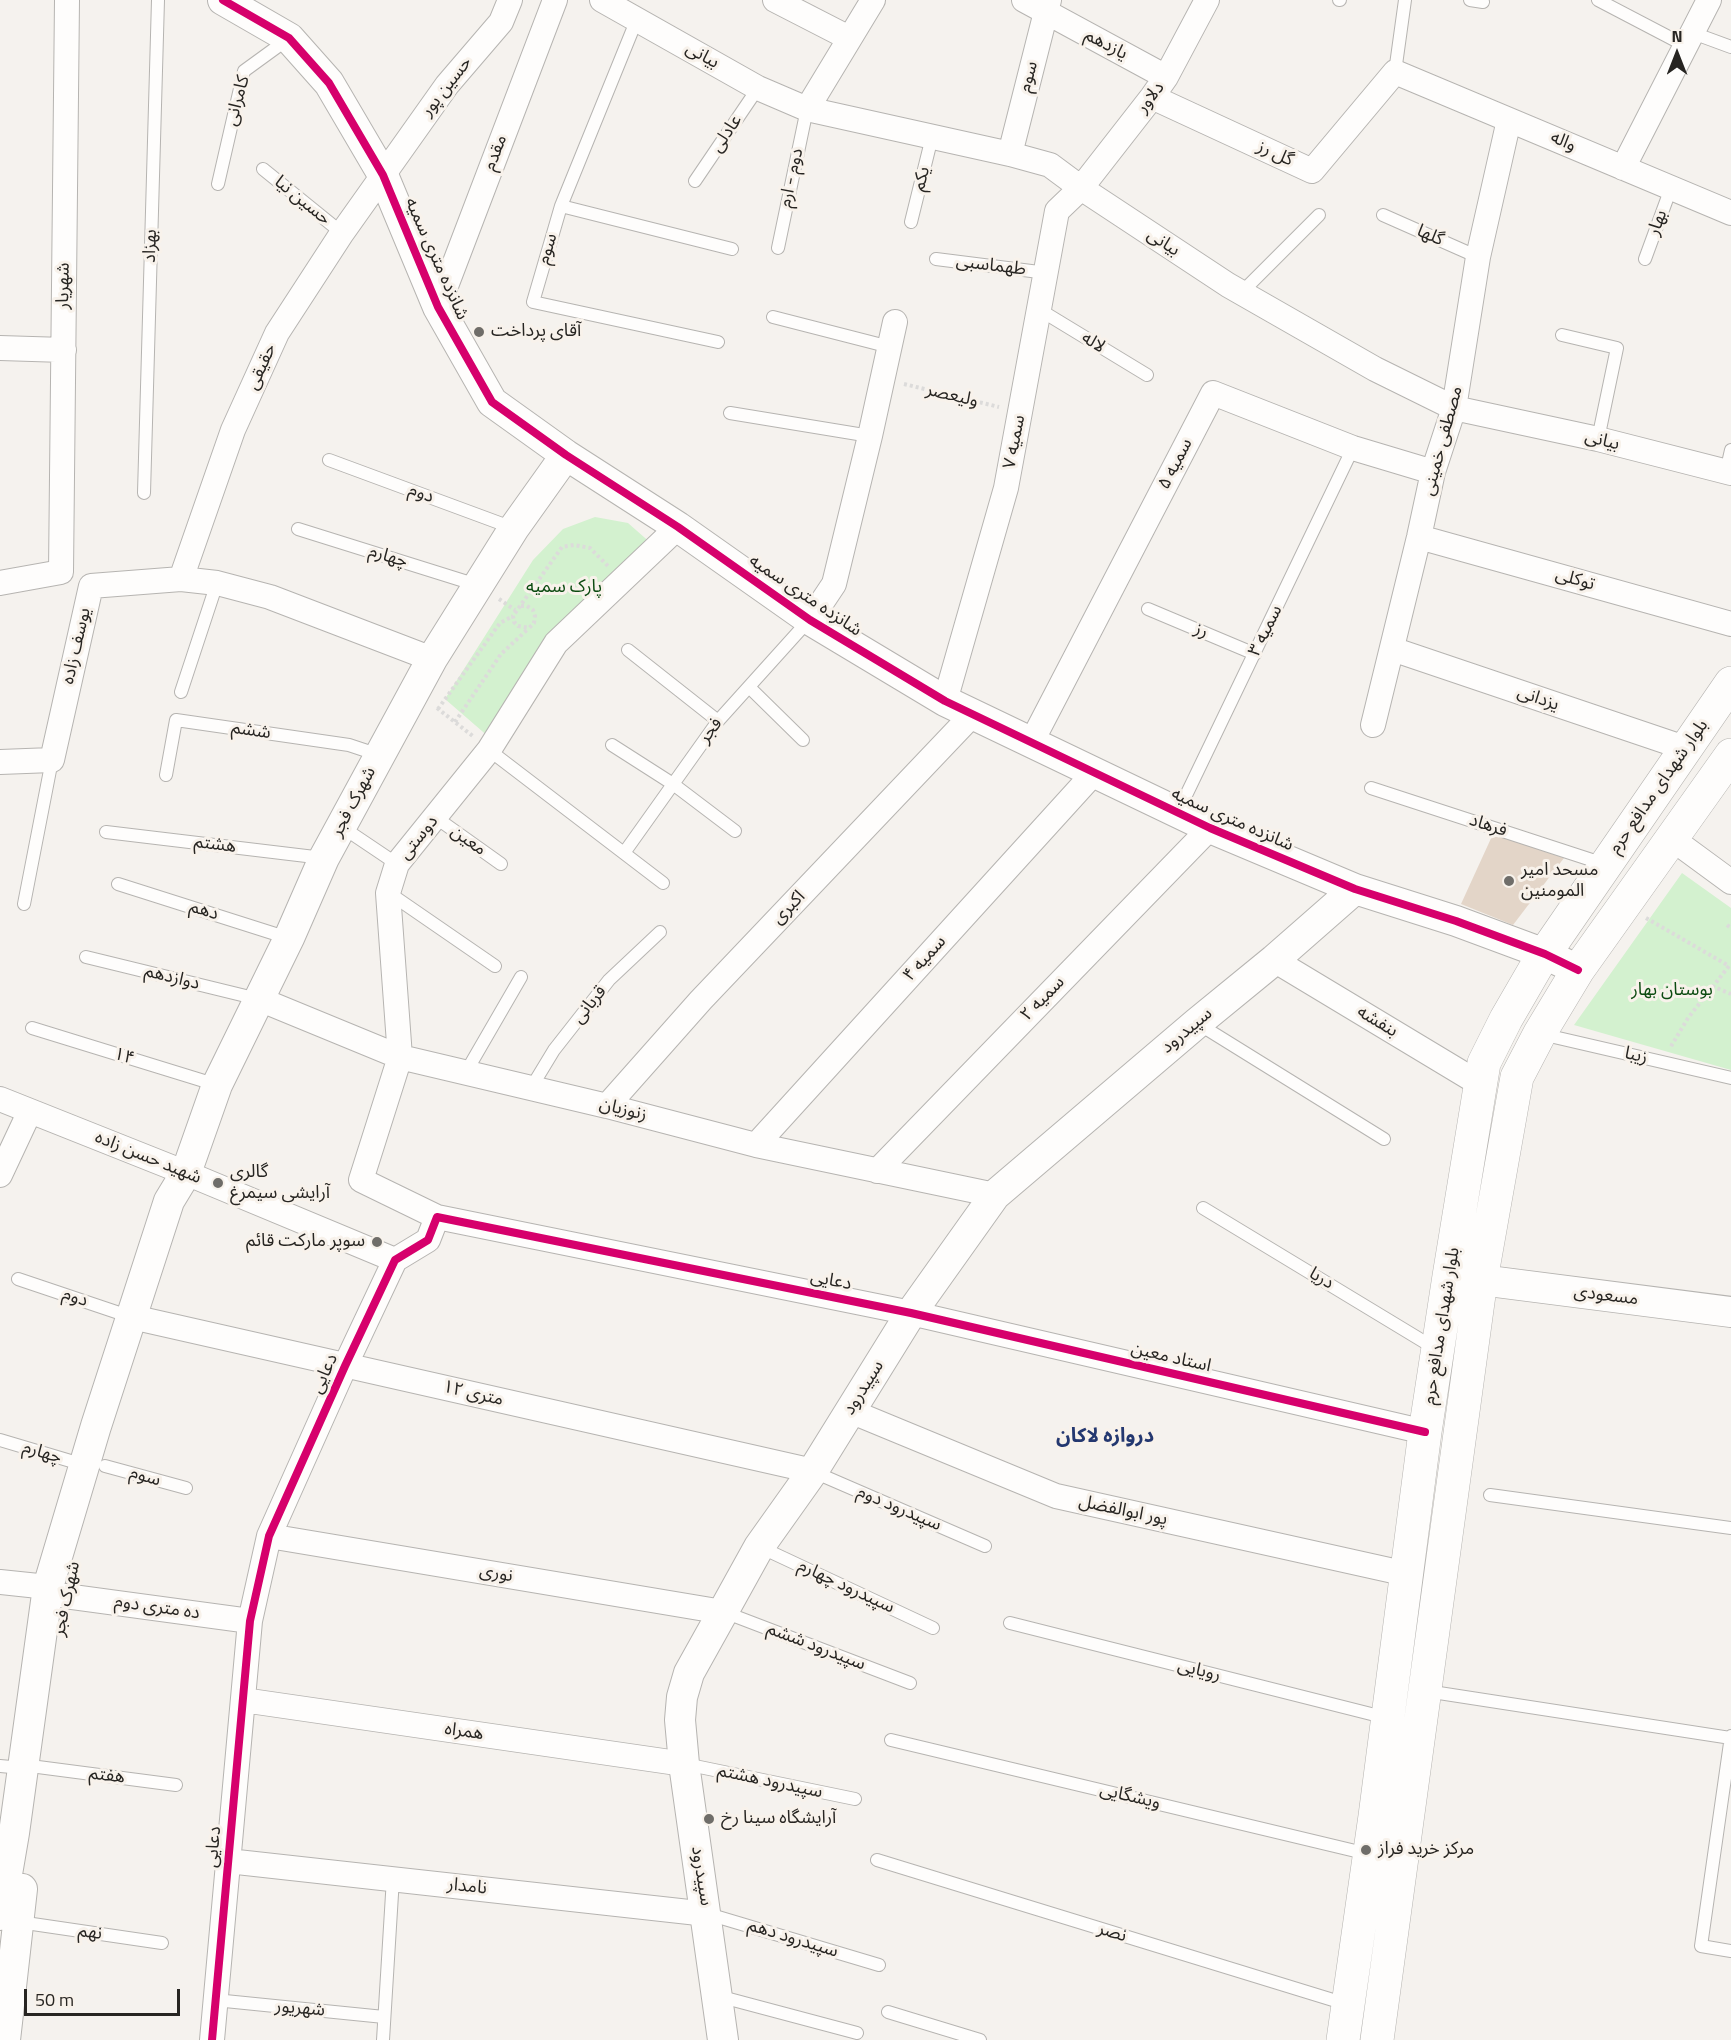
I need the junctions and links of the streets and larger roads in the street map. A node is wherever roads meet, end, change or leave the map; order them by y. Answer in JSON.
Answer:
{"nodes":[{"id":1,"x":67,"y":0,"type":"edge"},
{"id":2,"x":223,"y":0,"type":"edge"},
{"id":3,"x":510,"y":0,"type":"edge"},
{"id":4,"x":555,"y":0,"type":"edge"},
{"id":5,"x":602,"y":0,"type":"edge"},
{"id":6,"x":775,"y":0,"type":"edge"},
{"id":7,"x":873,"y":0,"type":"edge"},
{"id":8,"x":1024,"y":0,"type":"edge"},
{"id":9,"x":1207,"y":0,"type":"edge"},
{"id":10,"x":1709,"y":0,"type":"edge"},
{"id":11,"x":1047,"y":6,"type":"edge"},
{"id":12,"x":849,"y":38,"type":"junction"},
{"id":13,"x":1395,"y":72,"type":"joint"},
{"id":14,"x":1166,"y":77,"type":"junction"},
{"id":15,"x":1152,"y":97,"type":"junction"},
{"id":16,"x":807,"y":109,"type":"junction"},
{"id":17,"x":1509,"y":120,"type":"junction"},
{"id":18,"x":1010,"y":154,"type":"junction"},
{"id":19,"x":1623,"y":168,"type":"junction"},
{"id":20,"x":383,"y":175,"type":"junction"},
{"id":21,"x":1081,"y":189,"type":"junction"},
{"id":22,"x":1731,"y":213,"type":"edge"},
{"id":23,"x":438,"y":307,"type":"junction"},
{"id":24,"x":895,"y":322,"type":"dead end"},
{"id":25,"x":0,"y":348,"type":"edge"},
{"id":26,"x":64,"y":350,"type":"junction"},
{"id":27,"x":1454,"y":408,"type":"junction"},
{"id":28,"x":566,"y":455,"type":"junction"},
{"id":29,"x":1729,"y":465,"type":"edge"},
{"id":30,"x":1433,"y":472,"type":"junction"},
{"id":31,"x":678,"y":527,"type":"junction"},
{"id":32,"x":1419,"y":537,"type":"junction"},
{"id":33,"x":181,"y":579,"type":"junction"},
{"id":34,"x":0,"y":583,"type":"edge"},
{"id":35,"x":810,"y":620,"type":"junction"},
{"id":36,"x":1731,"y":624,"type":"edge"},
{"id":37,"x":1392,"y":649,"type":"junction"},
{"id":38,"x":432,"y":659,"type":"junction"},
{"id":39,"x":1731,"y":683,"type":"edge"},
{"id":40,"x":945,"y":701,"type":"junction"},
{"id":41,"x":973,"y":714,"type":"junction"},
{"id":42,"x":1374,"y":725,"type":"dead end"},
{"id":43,"x":1031,"y":743,"type":"junction"},
{"id":44,"x":1684,"y":748,"type":"junction"},
{"id":45,"x":1731,"y":755,"type":"edge"},
{"id":46,"x":0,"y":762,"type":"edge"},
{"id":47,"x":1094,"y":773,"type":"junction"},
{"id":48,"x":1210,"y":828,"type":"junction"},
{"id":49,"x":1671,"y":838,"type":"junction"},
{"id":50,"x":1731,"y":882,"type":"edge"},
{"id":51,"x":1355,"y":889,"type":"junction"},
{"id":52,"x":1530,"y":959,"type":"junction"},
{"id":53,"x":1274,"y":960,"type":"junction"},
{"id":54,"x":1578,"y":970,"type":"junction"},
{"id":55,"x":259,"y":999,"type":"junction"},
{"id":56,"x":400,"y":1057,"type":"junction"},
{"id":57,"x":1480,"y":1084,"type":"junction"},
{"id":58,"x":0,"y":1099,"type":"edge"},
{"id":59,"x":607,"y":1106,"type":"junction"},
{"id":60,"x":30,"y":1112,"type":"junction"},
{"id":61,"x":756,"y":1145,"type":"junction"},
{"id":62,"x":877,"y":1171,"type":"junction"},
{"id":63,"x":186,"y":1173,"type":"junction"},
{"id":64,"x":0,"y":1175,"type":"edge"},
{"id":65,"x":995,"y":1196,"type":"junction"},
{"id":66,"x":437,"y":1217,"type":"junction"},
{"id":67,"x":396,"y":1260,"type":"junction"},
{"id":68,"x":1481,"y":1280,"type":"junction"},
{"id":69,"x":1731,"y":1312,"type":"edge"},
{"id":70,"x":911,"y":1313,"type":"junction"},
{"id":71,"x":142,"y":1319,"type":"junction"},
{"id":72,"x":345,"y":1365,"type":"junction"},
{"id":73,"x":850,"y":1411,"type":"junction"},
{"id":74,"x":1425,"y":1432,"type":"junction"},
{"id":75,"x":813,"y":1471,"type":"junction"},
{"id":76,"x":269,"y":1536,"type":"junction"},
{"id":77,"x":1407,"y":1574,"type":"junction"},
{"id":78,"x":0,"y":1582,"type":"edge"},
{"id":79,"x":56,"y":1592,"type":"junction"},
{"id":80,"x":723,"y":1612,"type":"junction"},
{"id":81,"x":250,"y":1621,"type":"junction"},
{"id":82,"x":243,"y":1700,"type":"junction"},
{"id":83,"x":684,"y":1764,"type":"junction"},
{"id":84,"x":20,"y":1767,"type":"edge"},
{"id":85,"x":228,"y":1861,"type":"junction"},
{"id":86,"x":706,"y":1914,"type":"junction"},
{"id":87,"x":6,"y":1919,"type":"edge"},
{"id":88,"x":4,"y":2040,"type":"edge"},
{"id":89,"x":212,"y":2040,"type":"edge"},
{"id":90,"x":723,"y":2040,"type":"edge"},
{"id":91,"x":1343,"y":2040,"type":"edge"},
{"id":92,"x":1377,"y":2040,"type":"edge"}],
"edges":[{"from":1,"to":26,"type":"street","name":"شهریار"},
{"from":2,"to":20,"type":"street","name":"شانزده متری سمیه"},
{"from":3,"to":20,"type":"street","name":"حسین پور"},
{"from":4,"to":23,"type":"street","name":"مقدم"},
{"from":5,"to":16,"type":"street","name":"بیانی"},
{"from":6,"to":12,"type":"street"},
{"from":7,"to":12,"type":"street"},
{"from":8,"to":11,"type":"street","name":"یازدهم"},
{"from":9,"to":14,"type":"street","name":"دلاور"},
{"from":10,"to":19,"type":"street"},
{"from":11,"to":14,"type":"street","name":"یازدهم"},
{"from":11,"to":18,"type":"street","name":"سوم"},
{"from":12,"to":16,"type":"street"},
{"from":13,"to":15,"type":"street","name":"گل رز"},
{"from":13,"to":17,"type":"street","name":"واله"},
{"from":14,"to":15,"type":"street","name":"دلاور"},
{"from":15,"to":21,"type":"street","name":"دلاور"},
{"from":16,"to":18,"type":"street","name":"بیانی"},
{"from":17,"to":19,"type":"street","name":"واله"},
{"from":17,"to":27,"type":"street","name":"مصطفی خمینی"},
{"from":18,"to":21,"type":"street","name":"بیانی"},
{"from":19,"to":22,"type":"street","name":"واله"},
{"from":20,"to":23,"type":"street","name":"شانزده متری سمیه"},
{"from":20,"to":33,"type":"street","name":"حقیقی"},
{"from":21,"to":27,"type":"street","name":"بیانی"},
{"from":21,"to":40,"type":"street","name":"سمیه ۷"},
{"from":23,"to":28,"type":"street","name":"شانزده متری سمیه"},
{"from":24,"to":35,"type":"street"},
{"from":25,"to":26,"type":"street"},
{"from":26,"to":34,"type":"street","name":"شهریار"},
{"from":27,"to":29,"type":"street","name":"بیانی"},
{"from":27,"to":30,"type":"street","name":"مصطفی خمینی"},
{"from":28,"to":31,"type":"street","name":"شانزده متری سمیه"},
{"from":28,"to":38,"type":"street","name":"شهرک فجر"},
{"from":30,"to":32,"type":"street","name":"مصطفی خمینی"},
{"from":30,"to":43,"type":"street","name":"سمیه ۵"},
{"from":31,"to":35,"type":"street","name":"شانزده متری سمیه"},
{"from":31,"to":56,"type":"street","name":"دوستی"},
{"from":32,"to":36,"type":"street","name":"توکلی"},
{"from":32,"to":37,"type":"street","name":"مصطفی خمینی"},
{"from":33,"to":38,"type":"street","name":"یوسف زاده"},
{"from":33,"to":46,"type":"street","name":"یوسف زاده"},
{"from":35,"to":40,"type":"street","name":"شانزده متری سمیه"},
{"from":37,"to":42,"type":"street","name":"مصطفی خمینی"},
{"from":37,"to":44,"type":"street","name":"یزدانی"},
{"from":38,"to":55,"type":"street","name":"شهرک فجر"},
{"from":39,"to":44,"type":"main road","name":"بلوار شهدای مدافع حرم"},
{"from":40,"to":41,"type":"street","name":"شانزده متری سمیه"},
{"from":41,"to":43,"type":"street","name":"شانزده متری سمیه"},
{"from":41,"to":59,"type":"street","name":"اکبری"},
{"from":43,"to":47,"type":"street","name":"شانزده متری سمیه"},
{"from":44,"to":52,"type":"main road","name":"بلوار شهدای مدافع حرم"},
{"from":45,"to":49,"type":"main road","name":"بلوار شهدای مدافع حرم"},
{"from":47,"to":48,"type":"street","name":"شانزده متری سمیه"},
{"from":47,"to":61,"type":"street","name":"سمیه ۴"},
{"from":48,"to":51,"type":"street","name":"شانزده متری سمیه"},
{"from":48,"to":62,"type":"street","name":"سمیه ۲"},
{"from":49,"to":50,"type":"street"},
{"from":49,"to":54,"type":"main road","name":"بلوار شهدای مدافع حرم"},
{"from":51,"to":52,"type":"street","name":"شانزده متری سمیه"},
{"from":51,"to":53,"type":"street","name":"سپیدرود"},
{"from":52,"to":54,"type":"street","name":"شانزده متری سمیه"},
{"from":52,"to":57,"type":"main road","name":"بلوار شهدای مدافع حرم"},
{"from":53,"to":57,"type":"street","name":"بنفشه"},
{"from":53,"to":65,"type":"street","name":"سپیدرود"},
{"from":54,"to":68,"type":"main road","name":"بلوار شهدای مدافع حرم"},
{"from":55,"to":56,"type":"street","name":"زنوزیان"},
{"from":55,"to":63,"type":"street","name":"شهرک فجر"},
{"from":56,"to":59,"type":"street","name":"زنوزیان"},
{"from":56,"to":66,"type":"street","name":"دوستی"},
{"from":57,"to":74,"type":"main road","name":"بلوار شهدای مدافع حرم"},
{"from":58,"to":60,"type":"street","name":"شهید حسن زاده"},
{"from":59,"to":61,"type":"street","name":"زنوزیان"},
{"from":60,"to":63,"type":"street","name":"شهید حسن زاده"},
{"from":60,"to":64,"type":"street"},
{"from":61,"to":62,"type":"street","name":"زنوزیان"},
{"from":62,"to":65,"type":"street","name":"زنوزیان"},
{"from":63,"to":67,"type":"street","name":"شهید حسن زاده"},
{"from":63,"to":71,"type":"street","name":"شهرک فجر"},
{"from":65,"to":70,"type":"street","name":"سپیدرود"},
{"from":66,"to":67,"type":"street"},
{"from":66,"to":70,"type":"street","name":"دعایی"},
{"from":67,"to":72,"type":"street","name":"دعایی"},
{"from":68,"to":69,"type":"street","name":"مسعودی"},
{"from":68,"to":92,"type":"main road","name":"بلوار شهدای مدافع حرم"},
{"from":70,"to":73,"type":"street","name":"سپیدرود"},
{"from":70,"to":74,"type":"street","name":"استاد معین"},
{"from":71,"to":72,"type":"street","name":"۱۲ متری"},
{"from":71,"to":79,"type":"street","name":"شهرک فجر"},
{"from":72,"to":75,"type":"street","name":"۱۲ متری"},
{"from":72,"to":76,"type":"street","name":"دعایی"},
{"from":73,"to":75,"type":"street","name":"سپیدرود"},
{"from":73,"to":77,"type":"street","name":"پور ابوالفضل"},
{"from":74,"to":77,"type":"main road","name":"بلوار شهدای مدافع حرم"},
{"from":75,"to":80,"type":"street","name":"سپیدرود"},
{"from":76,"to":80,"type":"street","name":"نوری"},
{"from":76,"to":81,"type":"street","name":"دعایی"},
{"from":77,"to":91,"type":"main road","name":"بلوار شهدای مدافع حرم"},
{"from":78,"to":79,"type":"street"},
{"from":79,"to":81,"type":"street","name":"ده متری دوم"},
{"from":79,"to":84,"type":"street","name":"شهرک فجر"},
{"from":80,"to":83,"type":"street","name":"سپیدرود"},
{"from":81,"to":82,"type":"street","name":"دعایی"},
{"from":82,"to":83,"type":"street","name":"همراه"},
{"from":82,"to":85,"type":"street","name":"دعایی"},
{"from":83,"to":86,"type":"street","name":"سپیدرود"},
{"from":84,"to":87,"type":"street","name":"شهرک فجر"},
{"from":85,"to":86,"type":"street","name":"نامدار"},
{"from":85,"to":89,"type":"street","name":"دعایی"},
{"from":86,"to":90,"type":"street","name":"سپیدرود"},
{"from":87,"to":88,"type":"street","name":"شهرک فجر"}]}
